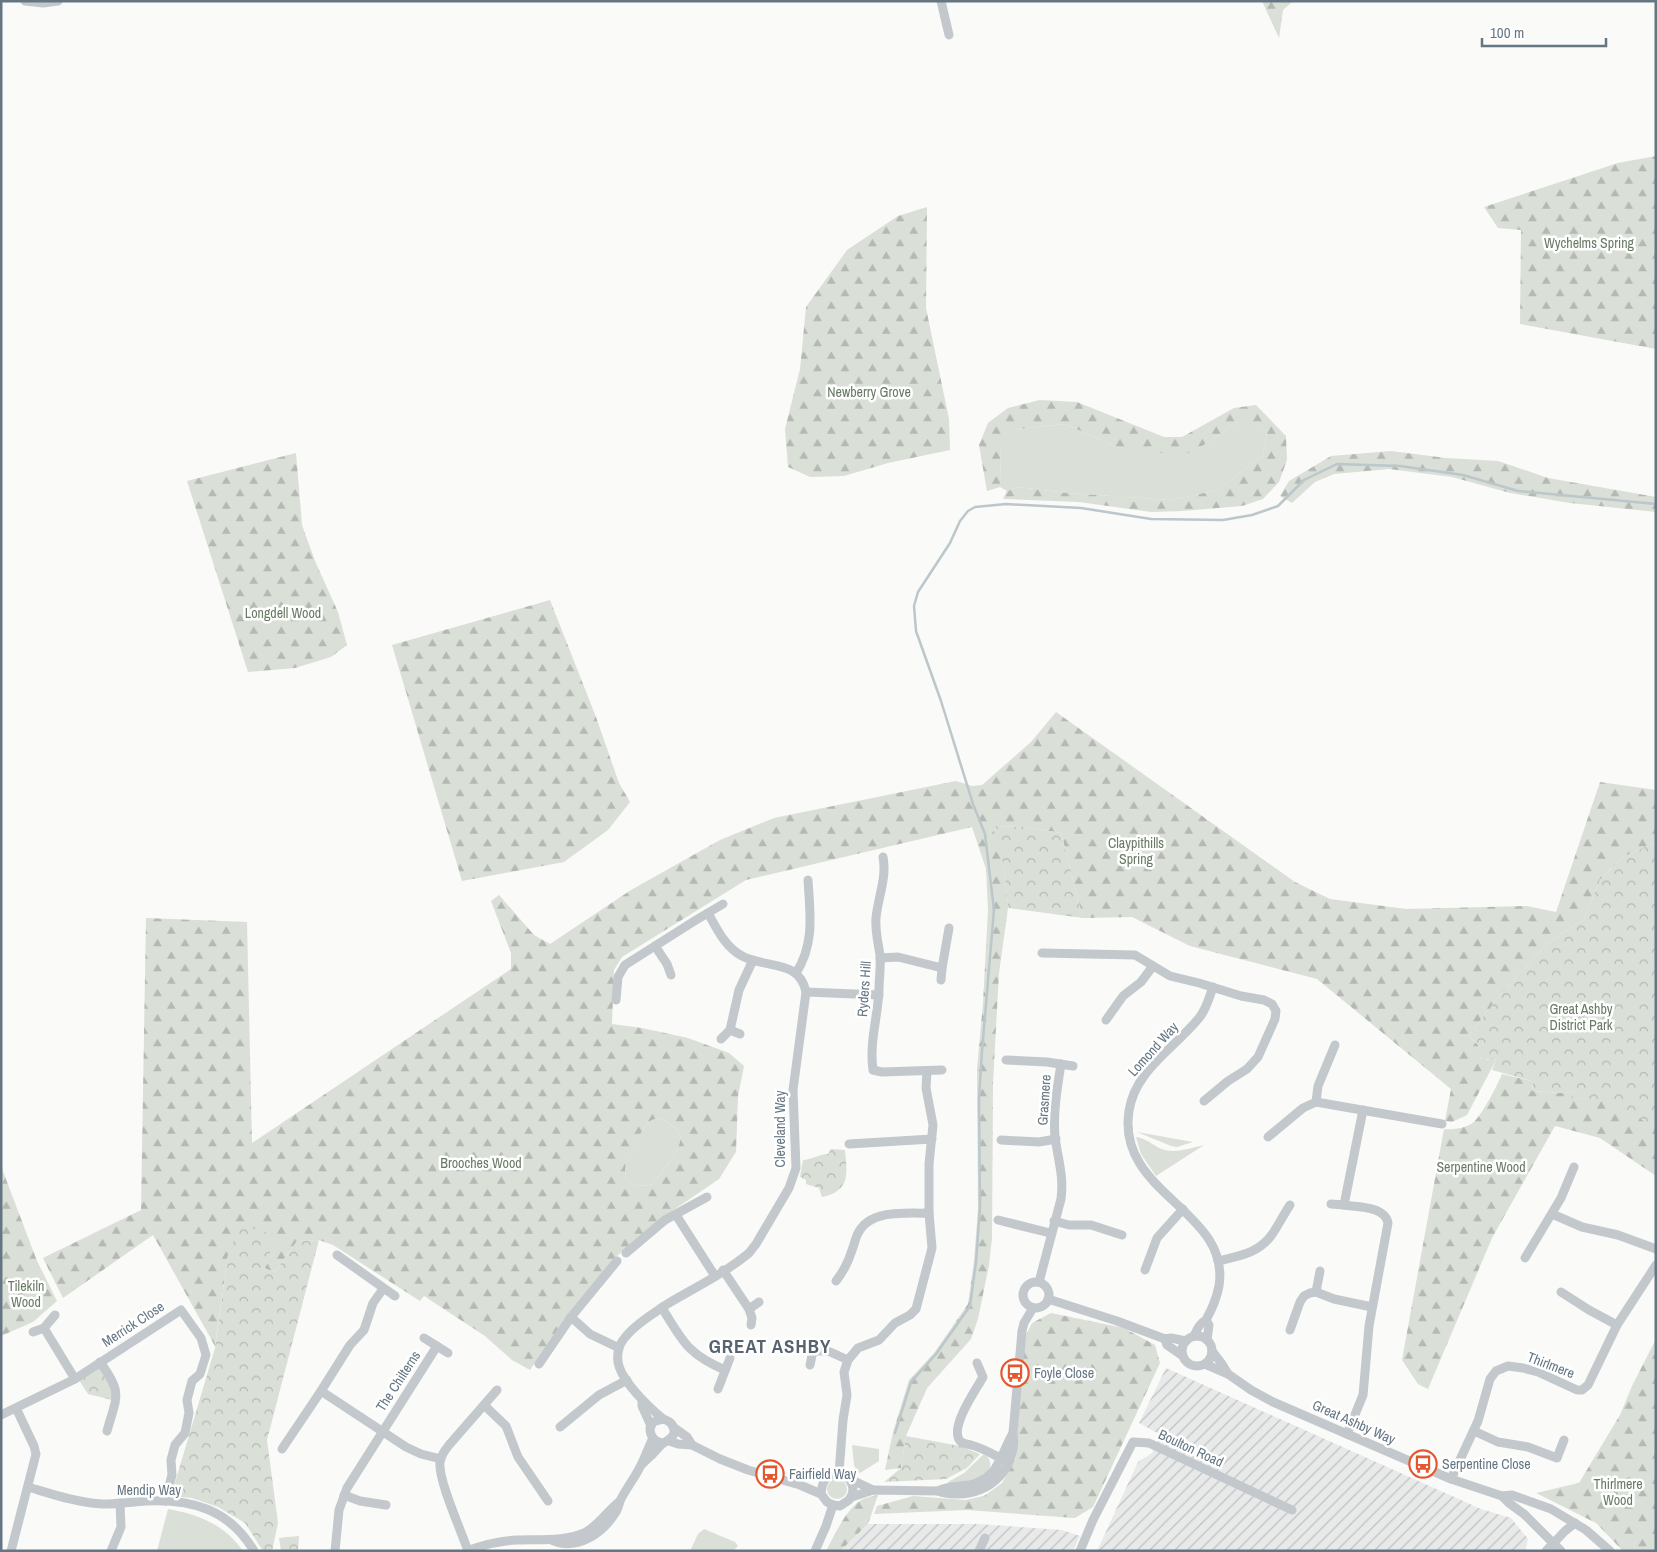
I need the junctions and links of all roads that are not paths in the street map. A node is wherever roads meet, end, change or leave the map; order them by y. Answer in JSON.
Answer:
{"nodes":[{"id":1,"x":25,"y":1,"type":"edge"},
{"id":2,"x":58,"y":1,"type":"edge"},
{"id":3,"x":941,"y":1,"type":"edge"},
{"id":4,"x":949,"y":35,"type":"dead end"},
{"id":5,"x":883,"y":857,"type":"dead end"},
{"id":6,"x":808,"y":880,"type":"dead end"},
{"id":7,"x":723,"y":904,"type":"dead end"},
{"id":8,"x":708,"y":913,"type":"junction"},
{"id":9,"x":949,"y":928,"type":"dead end"},
{"id":10,"x":655,"y":946,"type":"junction"},
{"id":11,"x":1042,"y":953,"type":"dead end"},
{"id":12,"x":880,"y":958,"type":"junction"},
{"id":13,"x":753,"y":960,"type":"junction"},
{"id":14,"x":1153,"y":966,"type":"junction"},
{"id":15,"x":942,"y":968,"type":"junction"},
{"id":16,"x":796,"y":973,"type":"junction"},
{"id":17,"x":671,"y":975,"type":"dead end"},
{"id":18,"x":941,"y":980,"type":"dead end"},
{"id":19,"x":1214,"y":987,"type":"junction"},
{"id":20,"x":806,"y":992,"type":"junction"},
{"id":21,"x":879,"y":995,"type":"junction"},
{"id":22,"x":616,"y":1000,"type":"dead end"},
{"id":23,"x":1106,"y":1020,"type":"dead end"},
{"id":24,"x":730,"y":1030,"type":"junction"},
{"id":25,"x":740,"y":1034,"type":"dead end"},
{"id":26,"x":721,"y":1039,"type":"dead end"},
{"id":27,"x":1336,"y":1045,"type":"dead end"},
{"id":28,"x":1006,"y":1060,"type":"dead end"},
{"id":29,"x":1061,"y":1064,"type":"junction"},
{"id":30,"x":1073,"y":1066,"type":"dead end"},
{"id":31,"x":942,"y":1070,"type":"dead end"},
{"id":32,"x":927,"y":1071,"type":"junction"},
{"id":33,"x":1204,"y":1101,"type":"dead end"},
{"id":34,"x":1316,"y":1102,"type":"junction"},
{"id":35,"x":1363,"y":1110,"type":"junction"},
{"id":36,"x":1442,"y":1124,"type":"dead end"},
{"id":37,"x":1268,"y":1137,"type":"dead end"},
{"id":38,"x":932,"y":1139,"type":"junction"},
{"id":39,"x":1056,"y":1139,"type":"junction"},
{"id":40,"x":1001,"y":1140,"type":"dead end"},
{"id":41,"x":849,"y":1144,"type":"dead end"},
{"id":42,"x":1574,"y":1167,"type":"dead end"},
{"id":43,"x":707,"y":1197,"type":"dead end"},
{"id":44,"x":1332,"y":1204,"type":"dead end"},
{"id":45,"x":1344,"y":1205,"type":"junction"},
{"id":46,"x":1290,"y":1206,"type":"dead end"},
{"id":47,"x":1183,"y":1209,"type":"junction"},
{"id":48,"x":929,"y":1213,"type":"junction"},
{"id":49,"x":1552,"y":1214,"type":"junction"},
{"id":50,"x":676,"y":1215,"type":"junction"},
{"id":51,"x":998,"y":1220,"type":"dead end"},
{"id":52,"x":1054,"y":1221,"type":"junction"},
{"id":53,"x":1050,"y":1233,"type":"junction"},
{"id":54,"x":1122,"y":1235,"type":"dead end"},
{"id":55,"x":1656,"y":1249,"type":"edge"},
{"id":56,"x":626,"y":1253,"type":"dead end"},
{"id":57,"x":337,"y":1255,"type":"dead end"},
{"id":58,"x":1525,"y":1258,"type":"dead end"},
{"id":59,"x":617,"y":1260,"type":"dead end"},
{"id":60,"x":1218,"y":1261,"type":"junction"},
{"id":61,"x":1656,"y":1265,"type":"edge"},
{"id":62,"x":723,"y":1270,"type":"junction"},
{"id":63,"x":1145,"y":1270,"type":"dead end"},
{"id":64,"x":1320,"y":1272,"type":"dead end"},
{"id":65,"x":715,"y":1276,"type":"junction"},
{"id":66,"x":836,"y":1281,"type":"dead end"},
{"id":67,"x":1039,"y":1282,"type":"junction"},
{"id":68,"x":383,"y":1289,"type":"junction"},
{"id":69,"x":1316,"y":1292,"type":"junction"},
{"id":70,"x":1561,"y":1292,"type":"dead end"},
{"id":71,"x":395,"y":1296,"type":"dead end"},
{"id":72,"x":1048,"y":1299,"type":"junction"},
{"id":73,"x":759,"y":1302,"type":"dead end"},
{"id":74,"x":1030,"y":1306,"type":"junction"},
{"id":75,"x":1372,"y":1307,"type":"junction"},
{"id":76,"x":662,"y":1308,"type":"junction"},
{"id":77,"x":749,"y":1309,"type":"junction"},
{"id":78,"x":55,"y":1315,"type":"dead end"},
{"id":79,"x":570,"y":1317,"type":"junction"},
{"id":80,"x":1206,"y":1320,"type":"junction"},
{"id":81,"x":1616,"y":1325,"type":"junction"},
{"id":82,"x":751,"y":1326,"type":"dead end"},
{"id":83,"x":44,"y":1328,"type":"junction"},
{"id":84,"x":1290,"y":1330,"type":"dead end"},
{"id":85,"x":33,"y":1332,"type":"dead end"},
{"id":86,"x":424,"y":1338,"type":"dead end"},
{"id":87,"x":1164,"y":1339,"type":"junction"},
{"id":88,"x":1190,"y":1339,"type":"junction"},
{"id":89,"x":1207,"y":1340,"type":"junction"},
{"id":90,"x":437,"y":1346,"type":"junction"},
{"id":91,"x":619,"y":1348,"type":"junction"},
{"id":92,"x":1212,"y":1352,"type":"junction"},
{"id":93,"x":448,"y":1353,"type":"dead end"},
{"id":94,"x":1183,"y":1356,"type":"junction"},
{"id":95,"x":730,"y":1358,"type":"dead end"},
{"id":96,"x":848,"y":1360,"type":"junction"},
{"id":97,"x":100,"y":1362,"type":"junction"},
{"id":98,"x":977,"y":1363,"type":"dead end"},
{"id":99,"x":539,"y":1364,"type":"dead end"},
{"id":100,"x":1205,"y":1364,"type":"junction"},
{"id":101,"x":810,"y":1365,"type":"dead end"},
{"id":102,"x":725,"y":1370,"type":"junction"},
{"id":103,"x":1228,"y":1374,"type":"junction"},
{"id":104,"x":75,"y":1379,"type":"junction"},
{"id":105,"x":626,"y":1380,"type":"junction"},
{"id":106,"x":718,"y":1389,"type":"dead end"},
{"id":107,"x":497,"y":1390,"type":"dead end"},
{"id":108,"x":321,"y":1391,"type":"junction"},
{"id":109,"x":642,"y":1400,"type":"junction"},
{"id":110,"x":484,"y":1405,"type":"junction"},
{"id":111,"x":16,"y":1408,"type":"junction"},
{"id":112,"x":1,"y":1415,"type":"edge"},
{"id":113,"x":663,"y":1419,"type":"junction"},
{"id":114,"x":651,"y":1426,"type":"junction"},
{"id":115,"x":560,"y":1427,"type":"dead end"},
{"id":116,"x":673,"y":1427,"type":"junction"},
{"id":117,"x":107,"y":1431,"type":"dead end"},
{"id":118,"x":382,"y":1431,"type":"junction"},
{"id":119,"x":1474,"y":1431,"type":"junction"},
{"id":120,"x":1347,"y":1434,"type":"junction"},
{"id":121,"x":653,"y":1438,"type":"junction"},
{"id":122,"x":1564,"y":1440,"type":"dead end"},
{"id":123,"x":666,"y":1442,"type":"junction"},
{"id":124,"x":692,"y":1444,"type":"junction"},
{"id":125,"x":282,"y":1449,"type":"dead end"},
{"id":126,"x":441,"y":1459,"type":"junction"},
{"id":127,"x":1006,"y":1460,"type":"junction"},
{"id":128,"x":642,"y":1464,"type":"junction"},
{"id":129,"x":839,"y":1473,"type":"junction"},
{"id":130,"x":850,"y":1479,"type":"junction"},
{"id":131,"x":1451,"y":1479,"type":"junction"},
{"id":132,"x":824,"y":1480,"type":"junction"},
{"id":133,"x":800,"y":1485,"type":"junction"},
{"id":134,"x":28,"y":1487,"type":"junction"},
{"id":135,"x":873,"y":1490,"type":"junction"},
{"id":136,"x":821,"y":1494,"type":"junction"},
{"id":137,"x":344,"y":1495,"type":"junction"},
{"id":138,"x":852,"y":1496,"type":"junction"},
{"id":139,"x":1502,"y":1496,"type":"junction"},
{"id":140,"x":165,"y":1501,"type":"junction"},
{"id":141,"x":548,"y":1502,"type":"dead end"},
{"id":142,"x":120,"y":1503,"type":"junction"},
{"id":143,"x":386,"y":1505,"type":"dead end"},
{"id":144,"x":833,"y":1505,"type":"junction"},
{"id":145,"x":1292,"y":1510,"type":"dead end"},
{"id":146,"x":1575,"y":1523,"type":"junction"},
{"id":147,"x":985,"y":1538,"type":"dead end"},
{"id":148,"x":1553,"y":1543,"type":"junction"},
{"id":149,"x":12,"y":1551,"type":"edge"},
{"id":150,"x":111,"y":1551,"type":"edge"},
{"id":151,"x":254,"y":1551,"type":"edge"},
{"id":152,"x":335,"y":1551,"type":"edge"},
{"id":153,"x":468,"y":1551,"type":"edge"},
{"id":154,"x":815,"y":1551,"type":"edge"},
{"id":155,"x":979,"y":1551,"type":"edge"},
{"id":156,"x":1080,"y":1551,"type":"edge"},
{"id":157,"x":1546,"y":1551,"type":"edge"},
{"id":158,"x":1562,"y":1551,"type":"edge"},
{"id":159,"x":1610,"y":1551,"type":"edge"}],
"edges":[{"from":1,"to":2,"type":"street"},
{"from":3,"to":4,"type":"street"},
{"from":5,"to":12,"type":"street","name":"Ryders Hill"},
{"from":6,"to":16,"type":"street"},
{"from":7,"to":8,"type":"street"},
{"from":8,"to":10,"type":"street"},
{"from":8,"to":13,"type":"street"},
{"from":9,"to":15,"type":"street"},
{"from":10,"to":17,"type":"street"},
{"from":10,"to":22,"type":"street"},
{"from":11,"to":14,"type":"street"},
{"from":12,"to":15,"type":"street"},
{"from":12,"to":21,"type":"street","name":"Ryders Hill"},
{"from":13,"to":16,"type":"street"},
{"from":13,"to":24,"type":"street"},
{"from":14,"to":19,"type":"street"},
{"from":14,"to":23,"type":"street"},
{"from":15,"to":18,"type":"street"},
{"from":16,"to":20,"type":"street"},
{"from":19,"to":33,"type":"street"},
{"from":19,"to":47,"type":"street","name":"Lomond Way"},
{"from":20,"to":21,"type":"street"},
{"from":20,"to":62,"type":"street","name":"Cleveland Way"},
{"from":21,"to":32,"type":"street","name":"Ryders Hill"},
{"from":24,"to":25,"type":"street"},
{"from":24,"to":26,"type":"street"},
{"from":27,"to":34,"type":"street"},
{"from":28,"to":29,"type":"street","name":"Grasmere"},
{"from":29,"to":30,"type":"street","name":"Grasmere"},
{"from":29,"to":39,"type":"street","name":"Grasmere"},
{"from":31,"to":32,"type":"street","name":"Ryders Hill"},
{"from":32,"to":38,"type":"street"},
{"from":34,"to":35,"type":"street"},
{"from":34,"to":37,"type":"street"},
{"from":35,"to":36,"type":"street"},
{"from":35,"to":45,"type":"street"},
{"from":38,"to":41,"type":"street"},
{"from":38,"to":48,"type":"street"},
{"from":39,"to":40,"type":"street","name":"Grasmere"},
{"from":39,"to":52,"type":"street","name":"Grasmere"},
{"from":42,"to":49,"type":"street"},
{"from":43,"to":50,"type":"street"},
{"from":44,"to":45,"type":"street"},
{"from":45,"to":75,"type":"street"},
{"from":46,"to":60,"type":"street"},
{"from":47,"to":60,"type":"street","name":"Lomond Way"},
{"from":47,"to":63,"type":"street"},
{"from":48,"to":66,"type":"street"},
{"from":48,"to":96,"type":"street"},
{"from":49,"to":55,"type":"street"},
{"from":49,"to":58,"type":"street"},
{"from":50,"to":56,"type":"street"},
{"from":50,"to":65,"type":"street"},
{"from":51,"to":53,"type":"street"},
{"from":52,"to":53,"type":"street","name":"Grasmere"},
{"from":52,"to":54,"type":"street"},
{"from":53,"to":67,"type":"street","name":"Grasmere"},
{"from":57,"to":68,"type":"street"},
{"from":59,"to":79,"type":"street"},
{"from":60,"to":80,"type":"street","name":"Lomond Way"},
{"from":61,"to":81,"type":"street","name":"Thirlmere"},
{"from":62,"to":65,"type":"street","name":"Cleveland Way"},
{"from":62,"to":77,"type":"street"},
{"from":64,"to":69,"type":"street"},
{"from":65,"to":76,"type":"street","name":"Cleveland Way"},
{"from":67,"to":72,"type":"street"},
{"from":67,"to":74,"type":"street"},
{"from":68,"to":71,"type":"street"},
{"from":68,"to":108,"type":"street"},
{"from":69,"to":75,"type":"street"},
{"from":69,"to":84,"type":"street"},
{"from":70,"to":81,"type":"street"},
{"from":72,"to":74,"type":"street"},
{"from":72,"to":87,"type":"street"},
{"from":73,"to":77,"type":"street"},
{"from":74,"to":127,"type":"street"},
{"from":75,"to":120,"type":"street"},
{"from":76,"to":91,"type":"street","name":"Cleveland Way"},
{"from":76,"to":102,"type":"street"},
{"from":77,"to":82,"type":"street"},
{"from":78,"to":83,"type":"street"},
{"from":79,"to":91,"type":"street"},
{"from":79,"to":99,"type":"street"},
{"from":80,"to":88,"type":"street","name":"Lomond Way"},
{"from":80,"to":89,"type":"street","name":"Lomond Way"},
{"from":81,"to":119,"type":"street","name":"Thirlmere"},
{"from":83,"to":85,"type":"street"},
{"from":83,"to":104,"type":"street"},
{"from":86,"to":90,"type":"street","name":"The Chilterns"},
{"from":87,"to":88,"type":"street"},
{"from":87,"to":94,"type":"street"},
{"from":88,"to":89,"type":"street"},
{"from":88,"to":94,"type":"street"},
{"from":89,"to":92,"type":"street"},
{"from":90,"to":93,"type":"street","name":"The Chilterns"},
{"from":90,"to":118,"type":"street","name":"The Chilterns"},
{"from":91,"to":105,"type":"street"},
{"from":92,"to":100,"type":"street"},
{"from":92,"to":103,"type":"street","name":"Great Ashby Way"},
{"from":94,"to":100,"type":"street"},
{"from":95,"to":102,"type":"street"},
{"from":96,"to":101,"type":"street"},
{"from":96,"to":129,"type":"street"},
{"from":97,"to":104,"type":"street","name":"Merrick Close"},
{"from":97,"to":117,"type":"street","name":"Merrick Close"},
{"from":97,"to":140,"type":"street","name":"Merrick Close"},
{"from":98,"to":127,"type":"street"},
{"from":100,"to":103,"type":"street","name":"Great Ashby Way"},
{"from":102,"to":106,"type":"street"},
{"from":103,"to":120,"type":"street","name":"Great Ashby Way"},
{"from":104,"to":111,"type":"street","name":"Merrick Close"},
{"from":105,"to":109,"type":"street"},
{"from":105,"to":115,"type":"street"},
{"from":107,"to":110,"type":"street"},
{"from":108,"to":118,"type":"street"},
{"from":108,"to":125,"type":"street"},
{"from":109,"to":113,"type":"street"},
{"from":109,"to":114,"type":"street"},
{"from":110,"to":126,"type":"street"},
{"from":110,"to":141,"type":"street"},
{"from":111,"to":112,"type":"street","name":"Merrick Close"},
{"from":111,"to":134,"type":"street"},
{"from":113,"to":114,"type":"street"},
{"from":113,"to":116,"type":"street"},
{"from":114,"to":121,"type":"street"},
{"from":116,"to":123,"type":"street"},
{"from":116,"to":124,"type":"street"},
{"from":118,"to":126,"type":"street","name":"The Chilterns"},
{"from":118,"to":137,"type":"street","name":"The Chilterns"},
{"from":119,"to":122,"type":"street"},
{"from":119,"to":131,"type":"street","name":"Thirlmere"},
{"from":120,"to":131,"type":"street","name":"Great Ashby Way"},
{"from":121,"to":123,"type":"street"},
{"from":121,"to":128,"type":"street"},
{"from":123,"to":124,"type":"street"},
{"from":123,"to":128,"type":"street"},
{"from":124,"to":133,"type":"street"},
{"from":126,"to":153,"type":"street"},
{"from":127,"to":135,"type":"street"},
{"from":128,"to":153,"type":"street"},
{"from":129,"to":130,"type":"street"},
{"from":129,"to":132,"type":"street"},
{"from":130,"to":135,"type":"street"},
{"from":130,"to":138,"type":"street"},
{"from":131,"to":139,"type":"street","name":"Great Ashby Way"},
{"from":132,"to":133,"type":"street"},
{"from":132,"to":136,"type":"street"},
{"from":133,"to":136,"type":"street"},
{"from":134,"to":142,"type":"street","name":"Mendip Way"},
{"from":134,"to":149,"type":"street"},
{"from":135,"to":138,"type":"street"},
{"from":136,"to":144,"type":"street"},
{"from":137,"to":143,"type":"street"},
{"from":137,"to":152,"type":"street","name":"The Chilterns"},
{"from":138,"to":144,"type":"street"},
{"from":139,"to":146,"type":"street","name":"Great Ashby Way"},
{"from":139,"to":148,"type":"street","name":"Great Ashby Way"},
{"from":140,"to":142,"type":"street","name":"Mendip Way"},
{"from":140,"to":151,"type":"street","name":"Mendip Way"},
{"from":142,"to":150,"type":"street"},
{"from":144,"to":154,"type":"street"},
{"from":145,"to":156,"type":"street","name":"Boulton Road"},
{"from":146,"to":148,"type":"street"},
{"from":146,"to":159,"type":"street","name":"Great Ashby Way"},
{"from":147,"to":155,"type":"street"},
{"from":148,"to":157,"type":"street"},
{"from":148,"to":158,"type":"street","name":"Great Ashby Way"}]}
